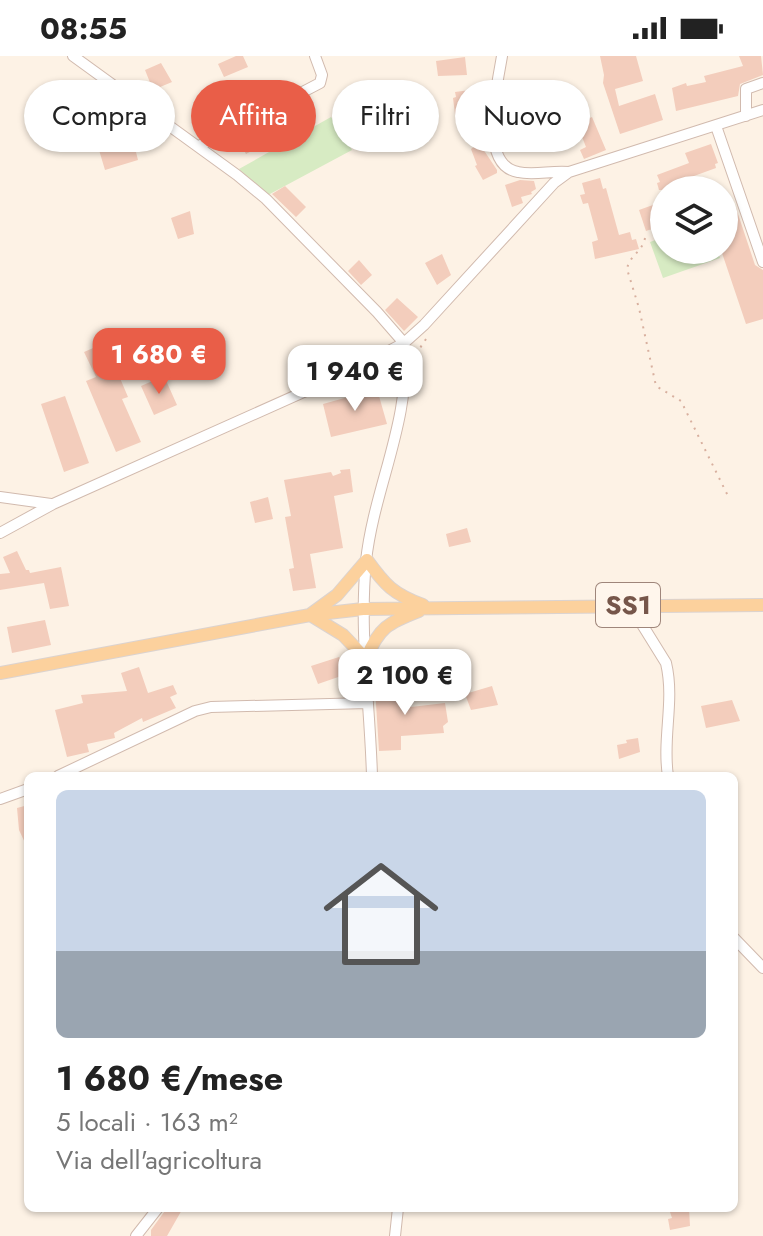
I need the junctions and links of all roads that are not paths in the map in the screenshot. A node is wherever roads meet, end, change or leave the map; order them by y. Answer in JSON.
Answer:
{"nodes":[{"id":1,"x":73,"y":56,"type":"edge"},
{"id":2,"x":315,"y":56,"type":"edge"},
{"id":3,"x":502,"y":56,"type":"edge"},
{"id":4,"x":763,"y":83,"type":"edge"},
{"id":5,"x":316,"y":85,"type":"edge"},
{"id":6,"x":763,"y":110,"type":"edge"},
{"id":7,"x":746,"y":116,"type":"junction"},
{"id":8,"x":716,"y":126,"type":"junction"},
{"id":9,"x":191,"y":140,"type":"edge"},
{"id":10,"x":207,"y":152,"type":"edge"},
{"id":11,"x":569,"y":172,"type":"junction"},
{"id":12,"x":763,"y":262,"type":"edge"},
{"id":13,"x":404,"y":343,"type":"junction"},
{"id":14,"x":0,"y":497,"type":"edge"},
{"id":15,"x":53,"y":504,"type":"junction"},
{"id":16,"x":0,"y":533,"type":"edge"},
{"id":17,"x":367,"y":560,"type":"junction"},
{"id":18,"x":630,"y":605,"type":"junction"},
{"id":19,"x":763,"y":605,"type":"edge"},
{"id":20,"x":430,"y":607,"type":"junction"},
{"id":21,"x":363,"y":609,"type":"junction"},
{"id":22,"x":310,"y":615,"type":"junction"},
{"id":23,"x":366,"y":659,"type":"junction"},
{"id":24,"x":0,"y":673,"type":"edge"},
{"id":25,"x":368,"y":703,"type":"junction"},
{"id":26,"x":66,"y":772,"type":"edge"},
{"id":27,"x":372,"y":772,"type":"edge"},
{"id":28,"x":667,"y":772,"type":"edge"},
{"id":29,"x":24,"y":790,"type":"edge"},
{"id":30,"x":0,"y":799,"type":"edge"},
{"id":31,"x":738,"y":942,"type":"edge"},
{"id":32,"x":763,"y":968,"type":"edge"},
{"id":33,"x":155,"y":1212,"type":"edge"},
{"id":34,"x":398,"y":1212,"type":"edge"},
{"id":35,"x":136,"y":1236,"type":"edge"},
{"id":36,"x":395,"y":1236,"type":"edge"}],
"edges":[{"from":1,"to":9,"type":"street"},
{"from":2,"to":5,"type":"street"},
{"from":3,"to":11,"type":"street"},
{"from":4,"to":7,"type":"street"},
{"from":6,"to":7,"type":"street"},
{"from":7,"to":8,"type":"street"},
{"from":8,"to":11,"type":"street"},
{"from":8,"to":12,"type":"street"},
{"from":10,"to":13,"type":"street"},
{"from":11,"to":13,"type":"street"},
{"from":13,"to":15,"type":"street"},
{"from":13,"to":17,"type":"street"},
{"from":14,"to":15,"type":"street"},
{"from":15,"to":16,"type":"street"},
{"from":17,"to":20,"type":"main road"},
{"from":17,"to":21,"type":"street"},
{"from":17,"to":22,"type":"main road"},
{"from":18,"to":19,"type":"main road","number":"SS1"},
{"from":18,"to":20,"type":"main road","number":"SS1"},
{"from":18,"to":28,"type":"street"},
{"from":20,"to":21,"type":"main road","number":"SS1"},
{"from":20,"to":23,"type":"main road"},
{"from":21,"to":22,"type":"main road","number":"SS1"},
{"from":21,"to":23,"type":"street"},
{"from":22,"to":23,"type":"main road"},
{"from":22,"to":24,"type":"main road","number":"SS1"},
{"from":23,"to":25,"type":"street"},
{"from":25,"to":26,"type":"street"},
{"from":25,"to":27,"type":"street"},
{"from":29,"to":30,"type":"street"},
{"from":31,"to":32,"type":"street"},
{"from":33,"to":35,"type":"street"},
{"from":34,"to":36,"type":"street"}]}
